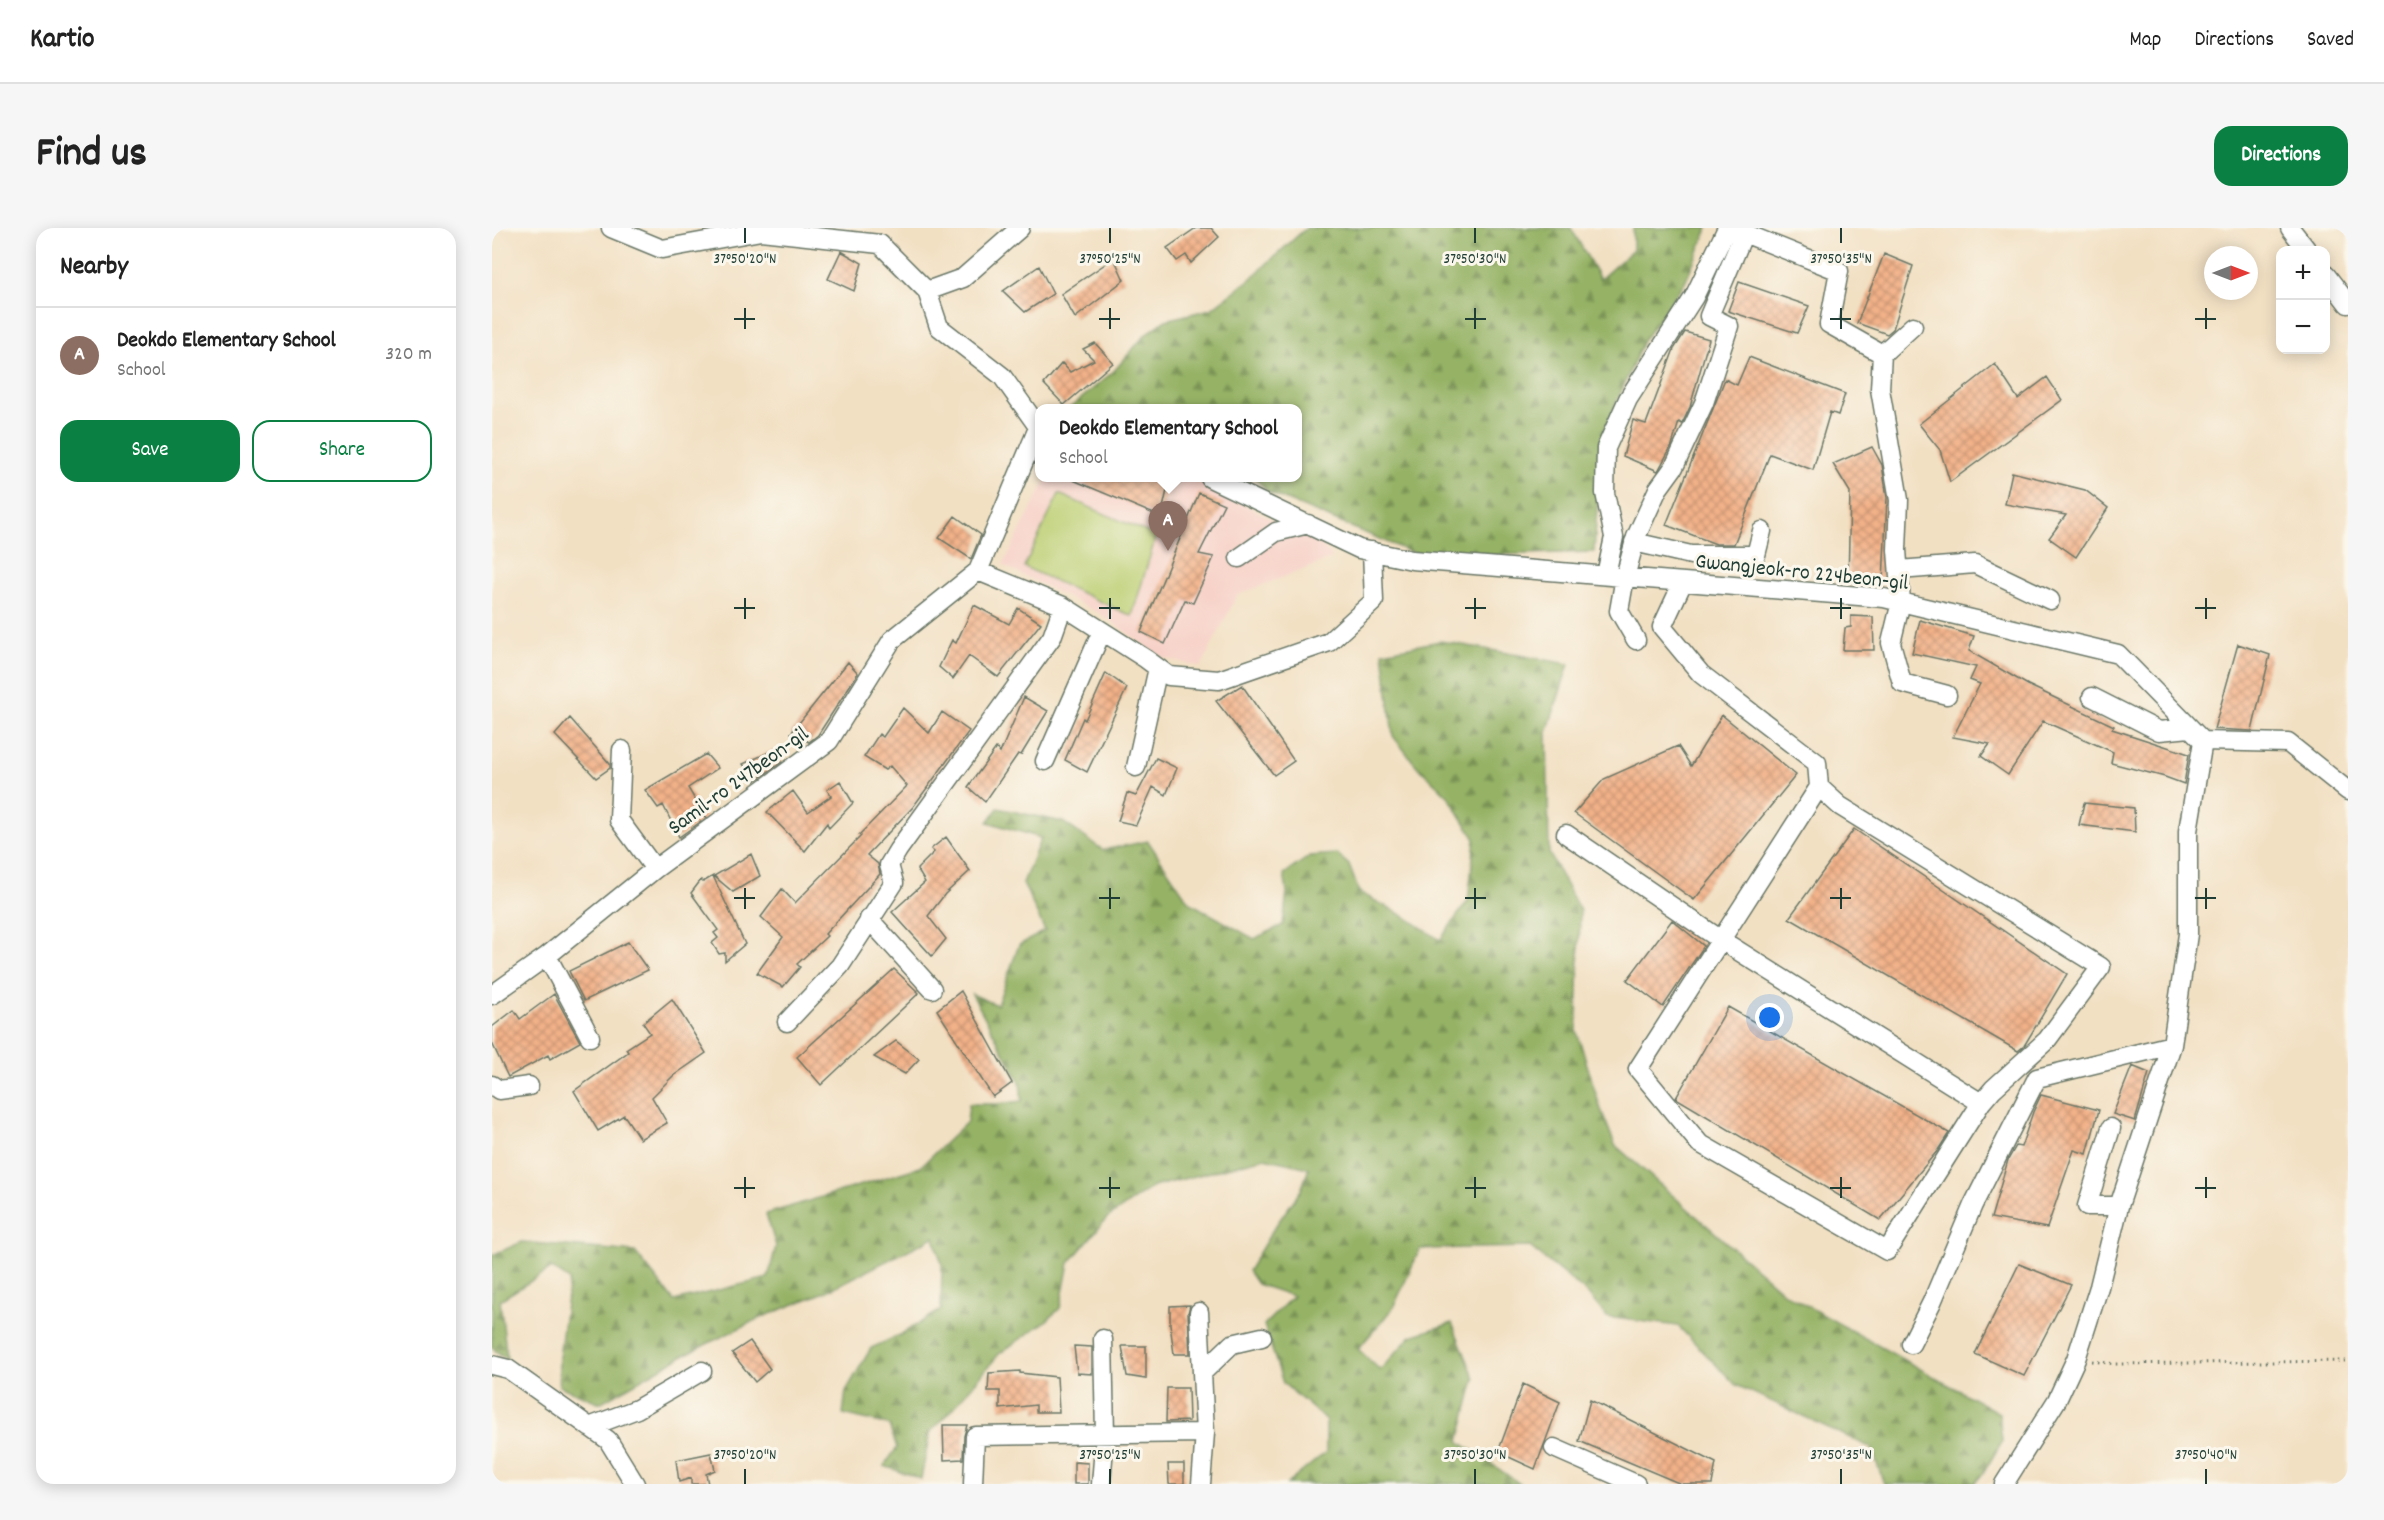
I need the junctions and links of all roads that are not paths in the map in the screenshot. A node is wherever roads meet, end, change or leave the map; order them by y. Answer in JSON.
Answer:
{"nodes":[{"id":1,"x":611,"y":228,"type":"edge"},
{"id":2,"x":1020,"y":228,"type":"edge"},
{"id":3,"x":2290,"y":228,"type":"edge"},
{"id":4,"x":1734,"y":230,"type":"edge"},
{"id":5,"x":2304,"y":246,"type":"edge"},
{"id":6,"x":2330,"y":281,"type":"edge"},
{"id":7,"x":927,"y":291,"type":"junction"},
{"id":8,"x":2348,"y":304,"type":"edge"},
{"id":9,"x":1913,"y":326,"type":"dead end"},
{"id":10,"x":1882,"y":354,"type":"junction"},
{"id":11,"x":1035,"y":422,"type":"edge"},
{"id":12,"x":1035,"y":437,"type":"edge"},
{"id":13,"x":1220,"y":482,"type":"edge"},
{"id":14,"x":1308,"y":524,"type":"junction"},
{"id":15,"x":1762,"y":531,"type":"dead end"},
{"id":16,"x":1634,"y":542,"type":"junction"},
{"id":17,"x":1372,"y":551,"type":"junction"},
{"id":18,"x":1239,"y":558,"type":"dead end"},
{"id":19,"x":1899,"y":570,"type":"junction"},
{"id":20,"x":978,"y":571,"type":"junction"},
{"id":21,"x":1606,"y":575,"type":"junction"},
{"id":22,"x":1625,"y":577,"type":"junction"},
{"id":23,"x":1683,"y":582,"type":"junction"},
{"id":24,"x":2050,"y":600,"type":"dead end"},
{"id":25,"x":1901,"y":602,"type":"junction"},
{"id":26,"x":1063,"y":606,"type":"junction"},
{"id":27,"x":1102,"y":631,"type":"junction"},
{"id":28,"x":1636,"y":640,"type":"dead end"},
{"id":29,"x":1158,"y":668,"type":"junction"},
{"id":30,"x":1947,"y":695,"type":"dead end"},
{"id":31,"x":2092,"y":697,"type":"dead end"},
{"id":32,"x":2196,"y":735,"type":"junction"},
{"id":33,"x":622,"y":750,"type":"dead end"},
{"id":34,"x":1046,"y":761,"type":"dead end"},
{"id":35,"x":1136,"y":767,"type":"dead end"},
{"id":36,"x":1819,"y":787,"type":"junction"},
{"id":37,"x":2348,"y":791,"type":"edge"},
{"id":38,"x":1566,"y":834,"type":"dead end"},
{"id":39,"x":655,"y":869,"type":"junction"},
{"id":40,"x":870,"y":919,"type":"junction"},
{"id":41,"x":1721,"y":940,"type":"junction"},
{"id":42,"x":547,"y":956,"type":"junction"},
{"id":43,"x":932,"y":988,"type":"dead end"},
{"id":44,"x":492,"y":995,"type":"edge"},
{"id":45,"x":787,"y":1022,"type":"dead end"},
{"id":46,"x":590,"y":1037,"type":"dead end"},
{"id":47,"x":2172,"y":1045,"type":"junction"},
{"id":48,"x":492,"y":1085,"type":"edge"},
{"id":49,"x":529,"y":1086,"type":"dead end"},
{"id":50,"x":1981,"y":1103,"type":"junction"},
{"id":51,"x":2110,"y":1128,"type":"dead end"},
{"id":52,"x":2119,"y":1206,"type":"junction"},
{"id":53,"x":1199,"y":1312,"type":"dead end"},
{"id":54,"x":1262,"y":1336,"type":"dead end"},
{"id":55,"x":1103,"y":1339,"type":"dead end"},
{"id":56,"x":1911,"y":1344,"type":"dead end"},
{"id":57,"x":492,"y":1365,"type":"edge"},
{"id":58,"x":702,"y":1371,"type":"dead end"},
{"id":59,"x":1202,"y":1373,"type":"junction"},
{"id":60,"x":589,"y":1427,"type":"junction"},
{"id":61,"x":1205,"y":1433,"type":"junction"},
{"id":62,"x":1105,"y":1435,"type":"junction"},
{"id":63,"x":1554,"y":1448,"type":"dead end"},
{"id":64,"x":635,"y":1484,"type":"edge"},
{"id":65,"x":973,"y":1484,"type":"edge"},
{"id":66,"x":1101,"y":1484,"type":"edge"},
{"id":67,"x":1201,"y":1484,"type":"edge"},
{"id":68,"x":1636,"y":1484,"type":"edge"},
{"id":69,"x":2004,"y":1484,"type":"edge"}],
"edges":[{"from":1,"to":7,"type":"street"},
{"from":2,"to":7,"type":"street"},
{"from":3,"to":5,"type":"street"},
{"from":4,"to":10,"type":"street"},
{"from":4,"to":16,"type":"street"},
{"from":4,"to":21,"type":"street"},
{"from":6,"to":8,"type":"street"},
{"from":7,"to":11,"type":"street"},
{"from":9,"to":10,"type":"street"},
{"from":10,"to":19,"type":"street"},
{"from":12,"to":20,"type":"street","name":"Samil-ro 247beon-gil"},
{"from":13,"to":14,"type":"street","name":"Gwangjeok-ro 224beon-gil"},
{"from":14,"to":17,"type":"street","name":"Gwangjeok-ro 224beon-gil"},
{"from":14,"to":18,"type":"street"},
{"from":15,"to":16,"type":"street"},
{"from":16,"to":22,"type":"street"},
{"from":17,"to":21,"type":"street","name":"Gwangjeok-ro 224beon-gil"},
{"from":17,"to":29,"type":"street"},
{"from":19,"to":24,"type":"street"},
{"from":19,"to":25,"type":"street"},
{"from":20,"to":26,"type":"street"},
{"from":20,"to":39,"type":"street","name":"Samil-ro 247beon-gil"},
{"from":21,"to":22,"type":"street","name":"Gwangjeok-ro 224beon-gil"},
{"from":22,"to":23,"type":"street","name":"Gwangjeok-ro 224beon-gil"},
{"from":22,"to":28,"type":"street"},
{"from":23,"to":25,"type":"street","name":"Gwangjeok-ro 224beon-gil"},
{"from":23,"to":36,"type":"street"},
{"from":25,"to":30,"type":"street"},
{"from":25,"to":32,"type":"street","name":"Gwangjeok-ro 224beon-gil"},
{"from":26,"to":27,"type":"street"},
{"from":26,"to":40,"type":"street"},
{"from":27,"to":29,"type":"street"},
{"from":27,"to":34,"type":"street"},
{"from":29,"to":35,"type":"street"},
{"from":31,"to":32,"type":"street"},
{"from":32,"to":37,"type":"street"},
{"from":32,"to":47,"type":"street"},
{"from":33,"to":39,"type":"street"},
{"from":36,"to":41,"type":"street"},
{"from":36,"to":50,"type":"street"},
{"from":38,"to":41,"type":"street"},
{"from":39,"to":42,"type":"street","name":"Samil-ro 247beon-gil"},
{"from":40,"to":43,"type":"street"},
{"from":40,"to":45,"type":"street"},
{"from":41,"to":50,"type":"street"},
{"from":41,"to":50,"type":"street"},
{"from":42,"to":44,"type":"street","name":"Samil-ro 247beon-gil"},
{"from":42,"to":46,"type":"street"},
{"from":47,"to":52,"type":"street"},
{"from":47,"to":56,"type":"street"},
{"from":48,"to":49,"type":"street"},
{"from":51,"to":52,"type":"street"},
{"from":52,"to":69,"type":"street"},
{"from":53,"to":59,"type":"street"},
{"from":54,"to":59,"type":"street"},
{"from":55,"to":62,"type":"street"},
{"from":57,"to":60,"type":"street"},
{"from":58,"to":60,"type":"street"},
{"from":59,"to":61,"type":"street"},
{"from":60,"to":64,"type":"street"},
{"from":61,"to":62,"type":"street"},
{"from":61,"to":67,"type":"street"},
{"from":62,"to":65,"type":"street"},
{"from":62,"to":66,"type":"street"},
{"from":63,"to":68,"type":"street"}]}
